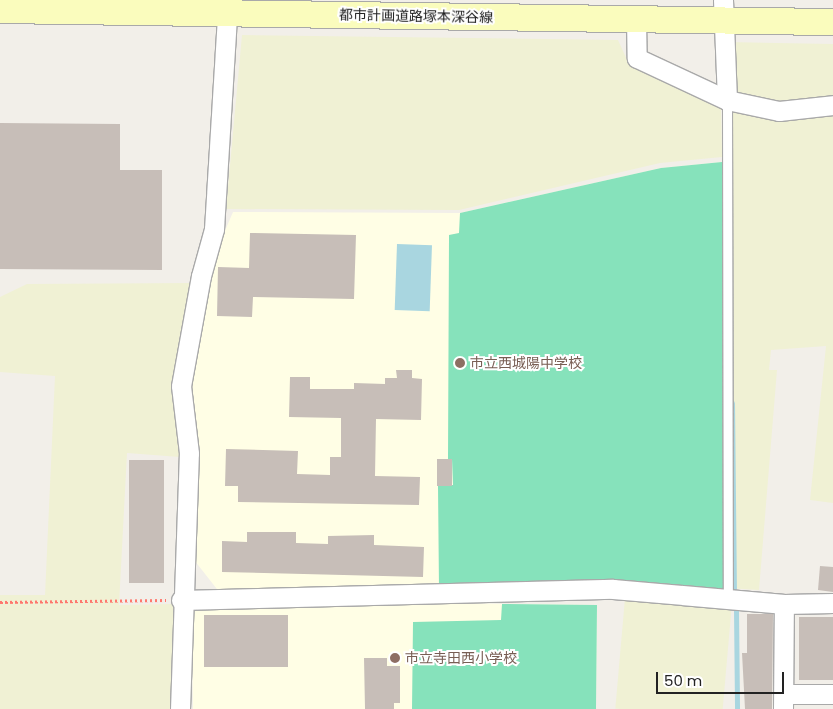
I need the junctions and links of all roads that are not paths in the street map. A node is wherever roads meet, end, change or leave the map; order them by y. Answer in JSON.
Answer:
{"nodes":[{"id":1,"x":226,"y":7,"type":"edge"},
{"id":2,"x":0,"y":10,"type":"edge"},
{"id":3,"x":723,"y":10,"type":"edge"},
{"id":4,"x":636,"y":20,"type":"junction"},
{"id":5,"x":833,"y":22,"type":"edge"},
{"id":6,"x":727,"y":100,"type":"junction"},
{"id":7,"x":833,"y":105,"type":"edge"},
{"id":8,"x":728,"y":598,"type":"junction"},
{"id":9,"x":181,"y":600,"type":"junction"},
{"id":10,"x":833,"y":603,"type":"edge"},
{"id":11,"x":784,"y":604,"type":"junction"},
{"id":12,"x":833,"y":694,"type":"edge"},
{"id":13,"x":784,"y":701,"type":"edge"},
{"id":14,"x":180,"y":709,"type":"edge"}],
"edges":[{"from":1,"to":2,"type":"street","name":"都市計画道路塚本深谷線"},
{"from":1,"to":4,"type":"street","name":"都市計画道路塚本深谷線"},
{"from":1,"to":9,"type":"street"},
{"from":3,"to":4,"type":"street","name":"都市計画道路塚本深谷線"},
{"from":3,"to":5,"type":"street","name":"都市計画道路塚本深谷線"},
{"from":3,"to":6,"type":"street"},
{"from":4,"to":6,"type":"street"},
{"from":6,"to":7,"type":"street"},
{"from":6,"to":8,"type":"lane"},
{"from":8,"to":9,"type":"street"},
{"from":8,"to":11,"type":"street"},
{"from":9,"to":14,"type":"street"},
{"from":10,"to":11,"type":"street"},
{"from":11,"to":13,"type":"street"},
{"from":12,"to":13,"type":"street"}]}
